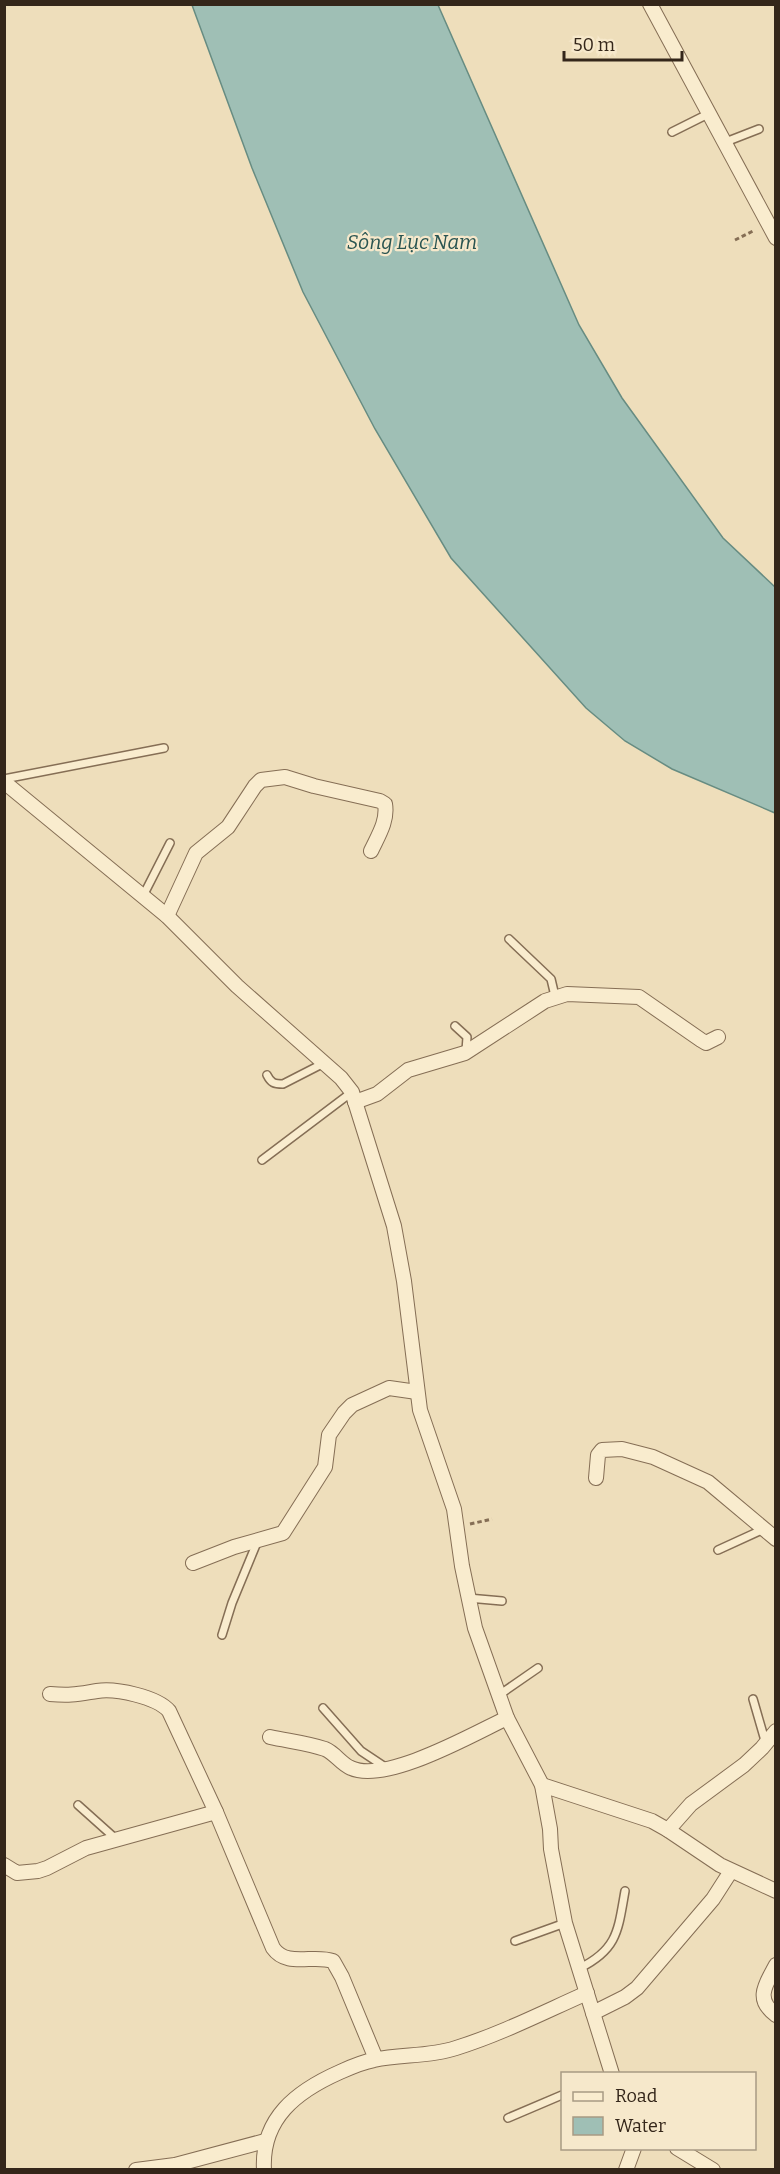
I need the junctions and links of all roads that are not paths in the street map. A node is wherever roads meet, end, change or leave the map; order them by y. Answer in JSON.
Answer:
{"nodes":[{"id":1,"x":650,"y":4,"type":"edge"},
{"id":2,"x":708,"y":114,"type":"junction"},
{"id":3,"x":759,"y":129,"type":"dead end"},
{"id":4,"x":672,"y":132,"type":"dead end"},
{"id":5,"x":723,"y":143,"type":"junction"},
{"id":6,"x":776,"y":238,"type":"edge"},
{"id":7,"x":164,"y":748,"type":"dead end"},
{"id":8,"x":4,"y":780,"type":"edge"},
{"id":9,"x":170,"y":843,"type":"dead end"},
{"id":10,"x":371,"y":851,"type":"dead end"},
{"id":11,"x":143,"y":896,"type":"junction"},
{"id":12,"x":167,"y":916,"type":"junction"},
{"id":13,"x":509,"y":939,"type":"dead end"},
{"id":14,"x":555,"y":996,"type":"junction"},
{"id":15,"x":455,"y":1026,"type":"dead end"},
{"id":16,"x":718,"y":1037,"type":"dead end"},
{"id":17,"x":465,"y":1053,"type":"junction"},
{"id":18,"x":324,"y":1063,"type":"junction"},
{"id":19,"x":267,"y":1075,"type":"dead end"},
{"id":20,"x":354,"y":1097,"type":"junction"},
{"id":21,"x":262,"y":1160,"type":"dead end"},
{"id":22,"x":417,"y":1392,"type":"junction"},
{"id":23,"x":596,"y":1478,"type":"dead end"},
{"id":24,"x":764,"y":1529,"type":"junction"},
{"id":25,"x":776,"y":1539,"type":"edge"},
{"id":26,"x":258,"y":1540,"type":"junction"},
{"id":27,"x":718,"y":1550,"type":"dead end"},
{"id":28,"x":193,"y":1563,"type":"dead end"},
{"id":29,"x":468,"y":1598,"type":"junction"},
{"id":30,"x":502,"y":1601,"type":"dead end"},
{"id":31,"x":222,"y":1635,"type":"dead end"},
{"id":32,"x":538,"y":1668,"type":"dead end"},
{"id":33,"x":50,"y":1694,"type":"dead end"},
{"id":34,"x":499,"y":1695,"type":"junction"},
{"id":35,"x":753,"y":1699,"type":"dead end"},
{"id":36,"x":323,"y":1708,"type":"dead end"},
{"id":37,"x":507,"y":1718,"type":"junction"},
{"id":38,"x":776,"y":1731,"type":"edge"},
{"id":39,"x":270,"y":1737,"type":"dead end"},
{"id":40,"x":765,"y":1744,"type":"junction"},
{"id":41,"x":387,"y":1769,"type":"junction"},
{"id":42,"x":542,"y":1785,"type":"junction"},
{"id":43,"x":78,"y":1805,"type":"dead end"},
{"id":44,"x":216,"y":1812,"type":"junction"},
{"id":45,"x":668,"y":1830,"type":"junction"},
{"id":46,"x":116,"y":1839,"type":"junction"},
{"id":47,"x":4,"y":1865,"type":"edge"},
{"id":48,"x":731,"y":1870,"type":"junction"},
{"id":49,"x":625,"y":1891,"type":"dead end"},
{"id":50,"x":776,"y":1891,"type":"edge"},
{"id":51,"x":565,"y":1923,"type":"junction"},
{"id":52,"x":515,"y":1941,"type":"dead end"},
{"id":53,"x":776,"y":1965,"type":"edge"},
{"id":54,"x":580,"y":1968,"type":"junction"},
{"id":55,"x":587,"y":1994,"type":"junction"},
{"id":56,"x":593,"y":2013,"type":"junction"},
{"id":57,"x":776,"y":2015,"type":"edge"},
{"id":58,"x":376,"y":2059,"type":"junction"},
{"id":59,"x":612,"y":2072,"type":"edge"},
{"id":60,"x":561,"y":2095,"type":"edge"},
{"id":61,"x":508,"y":2118,"type":"dead end"},
{"id":62,"x":266,"y":2141,"type":"junction"},
{"id":63,"x":632,"y":2150,"type":"edge"},
{"id":64,"x":680,"y":2150,"type":"edge"},
{"id":65,"x":136,"y":2169,"type":"edge"},
{"id":66,"x":262,"y":2169,"type":"edge"},
{"id":67,"x":626,"y":2169,"type":"edge"},
{"id":68,"x":713,"y":2169,"type":"edge"}],
"edges":[{"from":1,"to":2,"type":"street"},
{"from":2,"to":4,"type":"lane"},
{"from":2,"to":5,"type":"street"},
{"from":3,"to":5,"type":"lane"},
{"from":5,"to":6,"type":"street"},
{"from":7,"to":8,"type":"lane"},
{"from":8,"to":11,"type":"street"},
{"from":9,"to":11,"type":"lane"},
{"from":10,"to":12,"type":"street"},
{"from":11,"to":12,"type":"street"},
{"from":12,"to":18,"type":"street"},
{"from":13,"to":14,"type":"lane"},
{"from":14,"to":16,"type":"street"},
{"from":14,"to":17,"type":"street"},
{"from":15,"to":17,"type":"lane"},
{"from":17,"to":20,"type":"street"},
{"from":18,"to":19,"type":"lane"},
{"from":18,"to":20,"type":"street"},
{"from":20,"to":21,"type":"lane"},
{"from":20,"to":22,"type":"street"},
{"from":22,"to":26,"type":"street"},
{"from":22,"to":29,"type":"street"},
{"from":23,"to":24,"type":"street"},
{"from":24,"to":25,"type":"street"},
{"from":24,"to":27,"type":"lane"},
{"from":26,"to":28,"type":"street"},
{"from":26,"to":31,"type":"lane"},
{"from":29,"to":30,"type":"lane"},
{"from":29,"to":34,"type":"street"},
{"from":32,"to":34,"type":"lane"},
{"from":33,"to":44,"type":"street"},
{"from":34,"to":37,"type":"street"},
{"from":35,"to":40,"type":"lane"},
{"from":36,"to":41,"type":"lane"},
{"from":37,"to":41,"type":"street"},
{"from":37,"to":42,"type":"street"},
{"from":38,"to":40,"type":"street"},
{"from":39,"to":41,"type":"street"},
{"from":40,"to":45,"type":"street"},
{"from":42,"to":45,"type":"street"},
{"from":42,"to":51,"type":"street"},
{"from":43,"to":46,"type":"lane"},
{"from":44,"to":46,"type":"street"},
{"from":44,"to":58,"type":"street"},
{"from":45,"to":48,"type":"street"},
{"from":46,"to":47,"type":"street"},
{"from":48,"to":50,"type":"street"},
{"from":48,"to":56,"type":"street"},
{"from":49,"to":54,"type":"lane"},
{"from":51,"to":52,"type":"lane"},
{"from":51,"to":54,"type":"street"},
{"from":53,"to":57,"type":"street"},
{"from":54,"to":55,"type":"street"},
{"from":55,"to":56,"type":"street"},
{"from":55,"to":58,"type":"street"},
{"from":56,"to":59,"type":"street"},
{"from":58,"to":62,"type":"street"},
{"from":60,"to":61,"type":"lane"},
{"from":62,"to":65,"type":"street"},
{"from":62,"to":66,"type":"street"},
{"from":63,"to":67,"type":"street"},
{"from":64,"to":68,"type":"street"}]}
